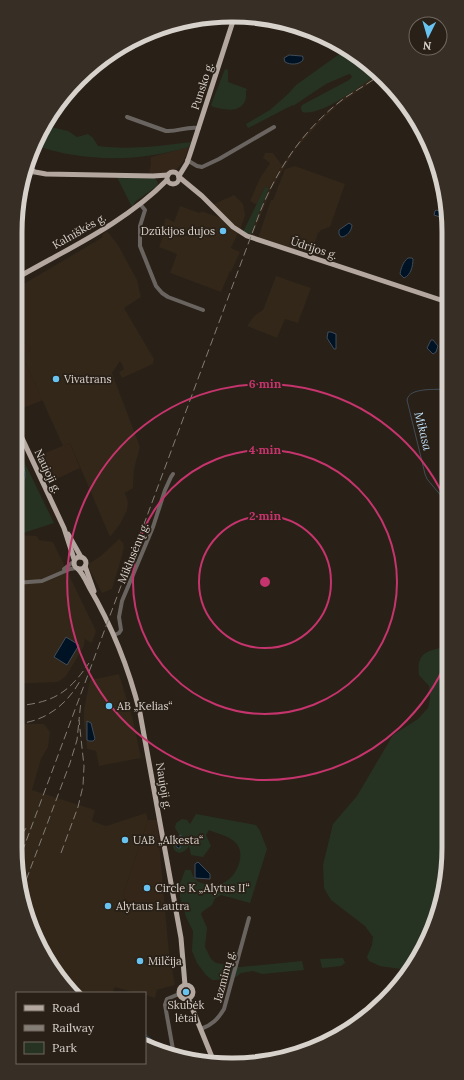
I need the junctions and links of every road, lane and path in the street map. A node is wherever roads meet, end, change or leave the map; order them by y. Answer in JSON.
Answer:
{"nodes":[{"id":1,"x":233,"y":22,"type":"edge"},
{"id":2,"x":127,"y":117,"type":"dead end"},
{"id":3,"x":274,"y":127,"type":"dead end"},
{"id":4,"x":199,"y":128,"type":"junction"},
{"id":5,"x":187,"y":160,"type":"junction"},
{"id":6,"x":31,"y":170,"type":"edge"},
{"id":7,"x":35,"y":172,"type":"junction"},
{"id":8,"x":174,"y":172,"type":"junction"},
{"id":9,"x":30,"y":174,"type":"edge"},
{"id":10,"x":155,"y":176,"type":"junction"},
{"id":11,"x":179,"y":176,"type":"junction"},
{"id":12,"x":170,"y":180,"type":"junction"},
{"id":13,"x":190,"y":186,"type":"junction"},
{"id":14,"x":157,"y":189,"type":"junction"},
{"id":15,"x":150,"y":196,"type":"junction"},
{"id":16,"x":140,"y":204,"type":"junction"},
{"id":17,"x":22,"y":275,"type":"edge"},
{"id":18,"x":442,"y":300,"type":"edge"},
{"id":19,"x":203,"y":310,"type":"dead end"},
{"id":20,"x":22,"y":438,"type":"edge"},
{"id":21,"x":173,"y":474,"type":"dead end"},
{"id":22,"x":64,"y":528,"type":"junction"},
{"id":23,"x":81,"y":557,"type":"junction"},
{"id":24,"x":74,"y":561,"type":"junction"},
{"id":25,"x":85,"y":566,"type":"junction"},
{"id":26,"x":78,"y":568,"type":"junction"},
{"id":27,"x":55,"y":575,"type":"junction"},
{"id":28,"x":22,"y":583,"type":"edge"},
{"id":29,"x":96,"y":598,"type":"junction"},
{"id":30,"x":114,"y":635,"type":"junction"},
{"id":31,"x":249,"y":918,"type":"dead end"},
{"id":32,"x":185,"y":985,"type":"junction"},
{"id":33,"x":179,"y":994,"type":"junction"},
{"id":34,"x":188,"y":998,"type":"junction"},
{"id":35,"x":201,"y":1029,"type":"junction"},
{"id":36,"x":173,"y":1050,"type":"edge"},
{"id":37,"x":212,"y":1057,"type":"edge"}],
"edges":[{"from":1,"to":4,"type":"main road","name":"Punsko g."},
{"from":2,"to":4,"type":"street"},
{"from":3,"to":5,"type":"street"},
{"from":4,"to":5,"type":"main road","name":"Punsko g."},
{"from":5,"to":8,"type":"main road","name":"Punsko g."},
{"from":5,"to":11,"type":"main road","name":"Punsko g."},
{"from":6,"to":7,"type":"main road"},
{"from":7,"to":9,"type":"street"},
{"from":7,"to":10,"type":"main road"},
{"from":8,"to":11,"type":"main road"},
{"from":8,"to":12,"type":"main road","name":"Punsko g."},
{"from":10,"to":12,"type":"main road"},
{"from":10,"to":14,"type":"main road"},
{"from":11,"to":12,"type":"main road","name":"Punsko g."},
{"from":11,"to":13,"type":"main road","name":"Ūdrijos g."},
{"from":12,"to":13,"type":"main road"},
{"from":12,"to":14,"type":"main road","name":"Kalniškės g."},
{"from":12,"to":15,"type":"main road","name":"Kalniškės g."},
{"from":13,"to":18,"type":"main road","name":"Ūdrijos g."},
{"from":14,"to":15,"type":"main road","name":"Kalniškės g."},
{"from":15,"to":16,"type":"main road","name":"Kalniškės g."},
{"from":16,"to":17,"type":"main road","name":"Kalniškės g."},
{"from":16,"to":19,"type":"street"},
{"from":20,"to":22,"type":"main road","name":"Naujoji g."},
{"from":21,"to":30,"type":"street","name":"Miklusėnų g."},
{"from":22,"to":23,"type":"main road","name":"Naujoji g."},
{"from":22,"to":24,"type":"main road","name":"Naujoji g."},
{"from":23,"to":24,"type":"main road"},
{"from":23,"to":25,"type":"main road"},
{"from":24,"to":26,"type":"main road"},
{"from":24,"to":27,"type":"street"},
{"from":25,"to":26,"type":"main road"},
{"from":25,"to":29,"type":"main road","name":"Naujoji g."},
{"from":26,"to":27,"type":"street"},
{"from":26,"to":29,"type":"main road","name":"Naujoji g."},
{"from":27,"to":28,"type":"street"},
{"from":29,"to":30,"type":"main road","name":"Naujoji g."},
{"from":30,"to":32,"type":"main road","name":"Naujoji g."},
{"from":31,"to":35,"type":"street","name":"Jazminų g."},
{"from":32,"to":33,"type":"main road"},
{"from":32,"to":34,"type":"main road"},
{"from":33,"to":34,"type":"main road"},
{"from":33,"to":36,"type":"street"},
{"from":34,"to":35,"type":"main road"},
{"from":35,"to":37,"type":"main road"}]}
